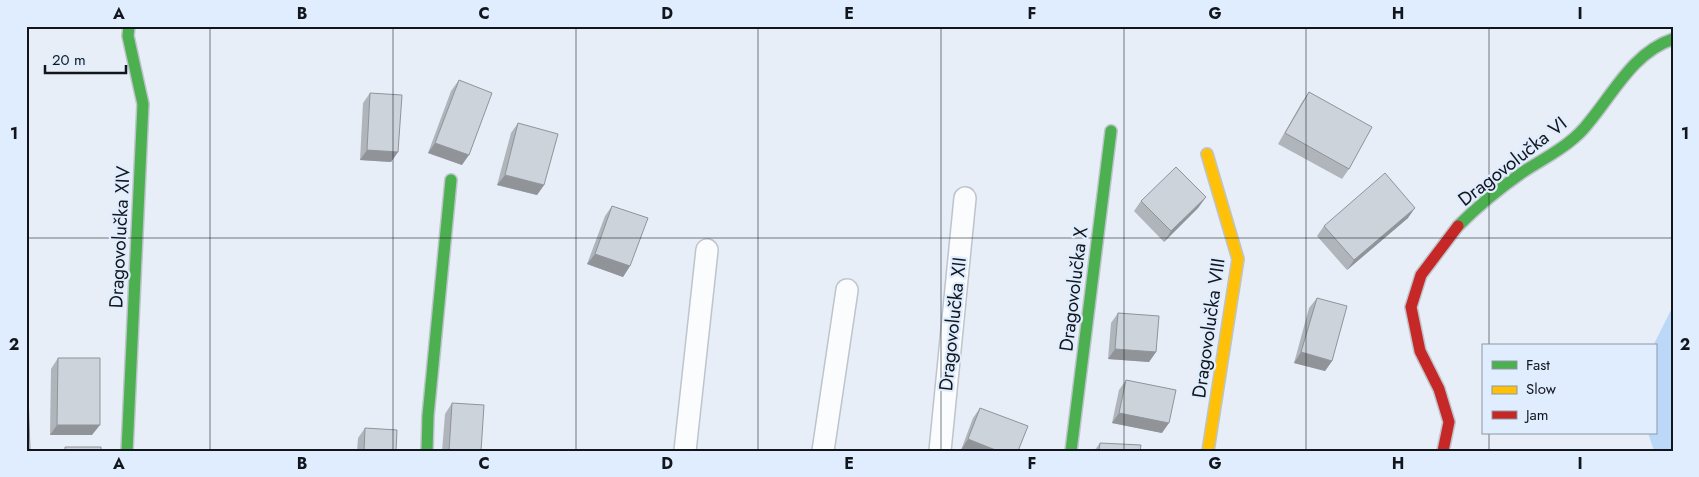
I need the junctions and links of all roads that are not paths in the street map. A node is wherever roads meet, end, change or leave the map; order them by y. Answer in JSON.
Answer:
{"nodes":[{"id":1,"x":129,"y":26,"type":"edge"},
{"id":2,"x":1673,"y":39,"type":"edge"},
{"id":3,"x":1111,"y":131,"type":"dead end"},
{"id":4,"x":1207,"y":154,"type":"dead end"},
{"id":5,"x":451,"y":180,"type":"dead end"},
{"id":6,"x":965,"y":198,"type":"dead end"},
{"id":7,"x":707,"y":250,"type":"dead end"},
{"id":8,"x":847,"y":290,"type":"dead end"},
{"id":9,"x":127,"y":451,"type":"edge"},
{"id":10,"x":427,"y":451,"type":"edge"},
{"id":11,"x":685,"y":451,"type":"edge"},
{"id":12,"x":823,"y":451,"type":"edge"},
{"id":13,"x":940,"y":451,"type":"edge"},
{"id":14,"x":1071,"y":451,"type":"edge"},
{"id":15,"x":1208,"y":451,"type":"edge"},
{"id":16,"x":1443,"y":451,"type":"edge"}],
"edges":[{"from":1,"to":9,"type":"street","name":"Dragovolučka XIV"},
{"from":2,"to":16,"type":"street","name":"Dragovolučka VI"},
{"from":3,"to":14,"type":"street","name":"Dragovolučka X"},
{"from":4,"to":15,"type":"street","name":"Dragovolučka VIII"},
{"from":5,"to":10,"type":"street"},
{"from":6,"to":13,"type":"street","name":"Dragovolučka XII"},
{"from":7,"to":11,"type":"street"},
{"from":8,"to":12,"type":"street"}]}
